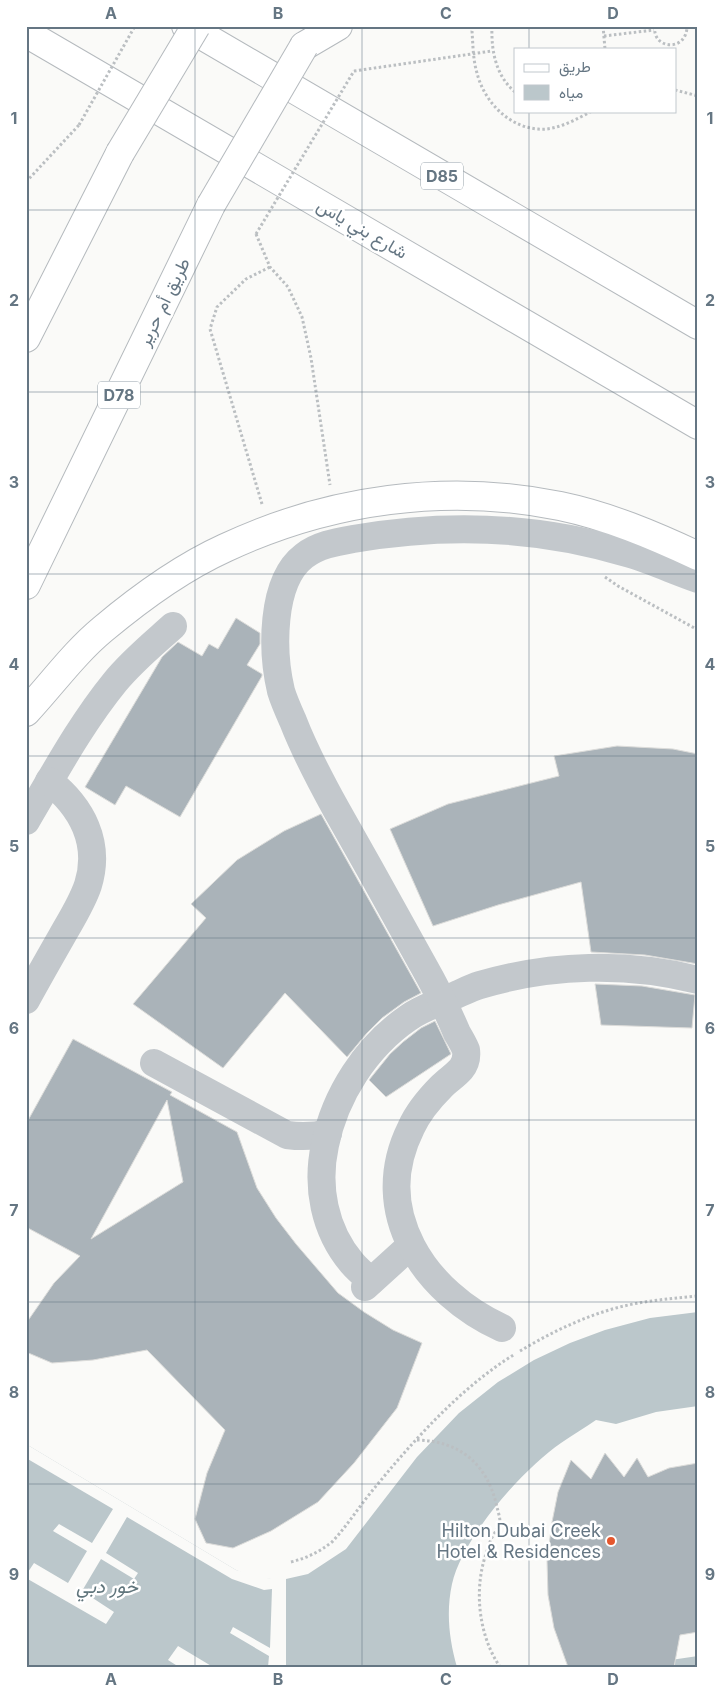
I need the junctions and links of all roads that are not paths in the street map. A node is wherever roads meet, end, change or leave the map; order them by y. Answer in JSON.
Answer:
{"nodes":[{"id":1,"x":186,"y":26,"type":"edge"},
{"id":2,"x":196,"y":26,"type":"edge"},
{"id":3,"x":338,"y":26,"type":"edge"},
{"id":4,"x":26,"y":33,"type":"edge"},
{"id":5,"x":310,"y":36,"type":"edge"},
{"id":6,"x":698,"y":325,"type":"edge"},
{"id":7,"x":26,"y":338,"type":"edge"},
{"id":8,"x":698,"y":425,"type":"edge"},
{"id":9,"x":698,"y":556,"type":"edge"},
{"id":10,"x":698,"y":579,"type":"edge"},
{"id":11,"x":26,"y":585,"type":"edge"},
{"id":12,"x":173,"y":626,"type":"dead end"},
{"id":13,"x":26,"y":712,"type":"edge"},
{"id":14,"x":49,"y":781,"type":"junction"},
{"id":15,"x":26,"y":821,"type":"edge"},
{"id":16,"x":698,"y":980,"type":"edge"},
{"id":17,"x":26,"y":1000,"type":"edge"},
{"id":18,"x":443,"y":1000,"type":"junction"},
{"id":19,"x":154,"y":1063,"type":"dead end"},
{"id":20,"x":328,"y":1133,"type":"junction"},
{"id":21,"x":410,"y":1246,"type":"junction"},
{"id":22,"x":502,"y":1328,"type":"dead end"}],
"edges":[{"from":1,"to":6,"type":"main road","number":"D85"},
{"from":2,"to":7,"type":"main road","bridge":true},
{"from":3,"to":5,"type":"main road"},
{"from":4,"to":8,"type":"main road","name":"شارع بني ياس"},
{"from":5,"to":11,"type":"main road","name":"طريق أم حرير","number":"D78","bridge":true},
{"from":9,"to":13,"type":"main road"},
{"from":10,"to":18,"type":"lane"},
{"from":12,"to":14,"type":"lane"},
{"from":14,"to":15,"type":"lane"},
{"from":14,"to":17,"type":"lane"},
{"from":16,"to":18,"type":"lane"},
{"from":18,"to":20,"type":"lane"},
{"from":18,"to":21,"type":"lane"},
{"from":19,"to":20,"type":"lane"},
{"from":20,"to":21,"type":"lane"},
{"from":21,"to":22,"type":"lane"}]}
